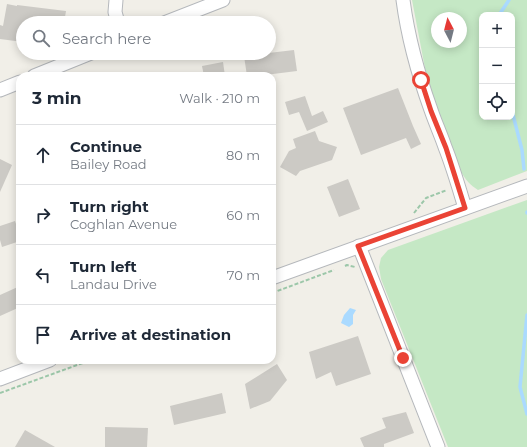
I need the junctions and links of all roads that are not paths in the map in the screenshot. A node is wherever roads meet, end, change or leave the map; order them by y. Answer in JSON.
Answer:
{"nodes":[{"id":1,"x":116,"y":0,"type":"edge"},
{"id":2,"x":223,"y":0,"type":"edge"},
{"id":3,"x":403,"y":0,"type":"edge"},
{"id":4,"x":116,"y":16,"type":"edge"},
{"id":5,"x":182,"y":16,"type":"edge"},
{"id":6,"x":74,"y":60,"type":"edge"},
{"id":7,"x":44,"y":72,"type":"edge"},
{"id":8,"x":16,"y":84,"type":"edge"},
{"id":9,"x":0,"y":90,"type":"edge"},
{"id":10,"x":527,"y":186,"type":"edge"},
{"id":11,"x":465,"y":208,"type":"junction"},
{"id":12,"x":358,"y":246,"type":"junction"},
{"id":13,"x":276,"y":277,"type":"edge"},
{"id":14,"x":39,"y":364,"type":"edge"},
{"id":15,"x":0,"y":379,"type":"edge"},
{"id":16,"x":438,"y":447,"type":"edge"}],
"edges":[{"from":1,"to":4,"type":"street"},
{"from":2,"to":5,"type":"street"},
{"from":3,"to":11,"type":"street"},
{"from":6,"to":7,"type":"street"},
{"from":8,"to":9,"type":"street"},
{"from":10,"to":11,"type":"street"},
{"from":11,"to":12,"type":"street"},
{"from":12,"to":13,"type":"street"},
{"from":12,"to":16,"type":"street"},
{"from":14,"to":15,"type":"street"}]}
